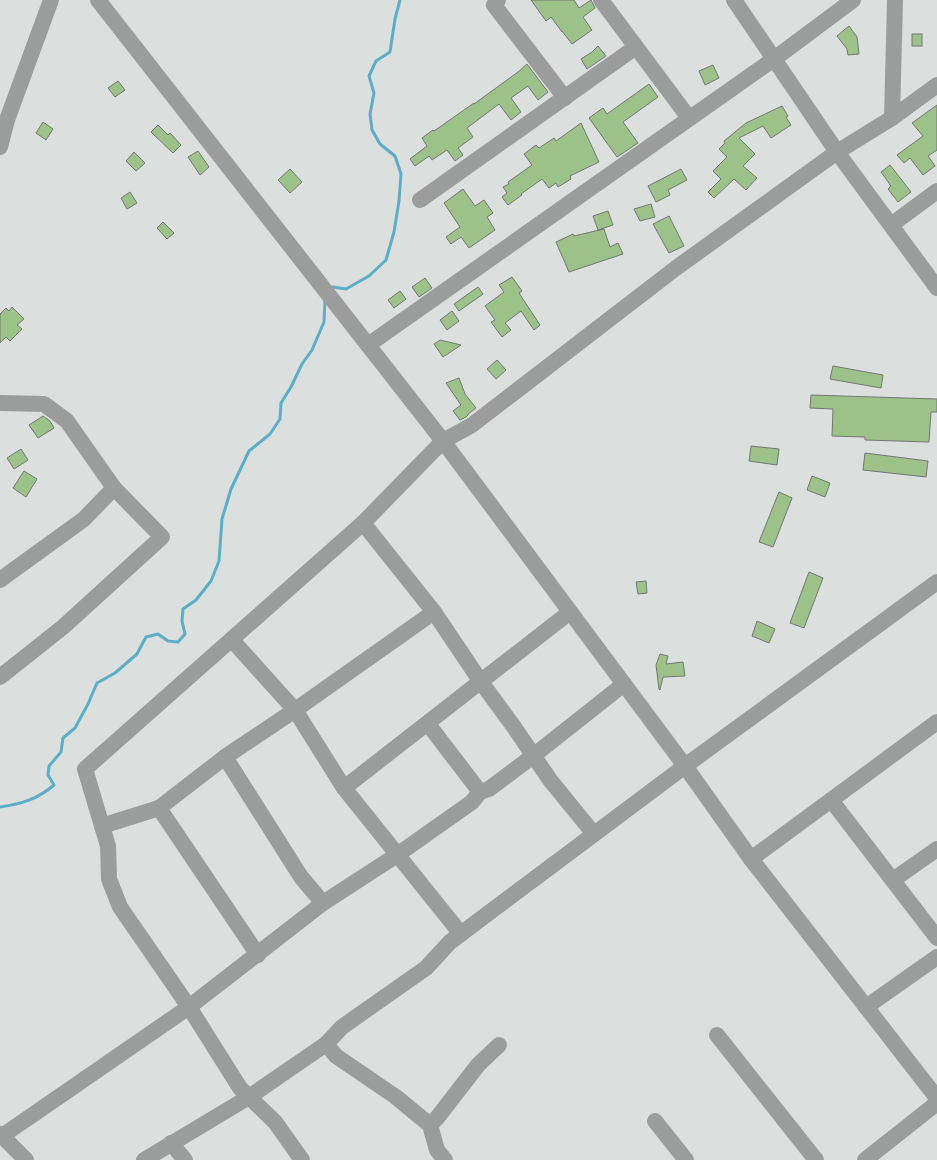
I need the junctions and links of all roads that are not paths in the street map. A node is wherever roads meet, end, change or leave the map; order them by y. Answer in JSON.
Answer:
{"nodes":[{"id":1,"x":51,"y":0,"type":"edge"},
{"id":2,"x":98,"y":0,"type":"edge"},
{"id":3,"x":498,"y":0,"type":"edge"},
{"id":4,"x":601,"y":0,"type":"edge"},
{"id":5,"x":734,"y":0,"type":"edge"},
{"id":6,"x":853,"y":0,"type":"edge"},
{"id":7,"x":895,"y":0,"type":"edge"},
{"id":8,"x":636,"y":47,"type":"junction"},
{"id":9,"x":774,"y":59,"type":"junction"},
{"id":10,"x":937,"y":85,"type":"edge"},
{"id":11,"x":565,"y":98,"type":"junction"},
{"id":12,"x":689,"y":118,"type":"junction"},
{"id":13,"x":892,"y":118,"type":"junction"},
{"id":14,"x":0,"y":146,"type":"edge"},
{"id":15,"x":837,"y":152,"type":"junction"},
{"id":16,"x":937,"y":191,"type":"edge"},
{"id":17,"x":420,"y":200,"type":"dead end"},
{"id":18,"x":890,"y":225,"type":"junction"},
{"id":19,"x":937,"y":288,"type":"edge"},
{"id":20,"x":368,"y":344,"type":"junction"},
{"id":21,"x":0,"y":403,"type":"edge"},
{"id":22,"x":443,"y":441,"type":"junction"},
{"id":23,"x":114,"y":488,"type":"junction"},
{"id":24,"x":363,"y":523,"type":"junction"},
{"id":25,"x":0,"y":580,"type":"edge"},
{"id":26,"x":937,"y":582,"type":"edge"},
{"id":27,"x":434,"y":612,"type":"junction"},
{"id":28,"x":570,"y":612,"type":"junction"},
{"id":29,"x":232,"y":640,"type":"junction"},
{"id":30,"x":0,"y":677,"type":"edge"},
{"id":31,"x":481,"y":682,"type":"junction"},
{"id":32,"x":624,"y":684,"type":"junction"},
{"id":33,"x":295,"y":710,"type":"junction"},
{"id":34,"x":937,"y":722,"type":"edge"},
{"id":35,"x":428,"y":724,"type":"junction"},
{"id":36,"x":533,"y":756,"type":"junction"},
{"id":37,"x":225,"y":757,"type":"junction"},
{"id":38,"x":685,"y":766,"type":"junction"},
{"id":39,"x":344,"y":788,"type":"junction"},
{"id":40,"x":480,"y":792,"type":"junction"},
{"id":41,"x":831,"y":800,"type":"junction"},
{"id":42,"x":159,"y":808,"type":"junction"},
{"id":43,"x":102,"y":826,"type":"junction"},
{"id":44,"x":594,"y":834,"type":"junction"},
{"id":45,"x":937,"y":849,"type":"edge"},
{"id":46,"x":397,"y":854,"type":"junction"},
{"id":47,"x":752,"y":859,"type":"junction"},
{"id":48,"x":893,"y":880,"type":"junction"},
{"id":49,"x":323,"y":904,"type":"junction"},
{"id":50,"x":461,"y":934,"type":"junction"},
{"id":51,"x":937,"y":938,"type":"edge"},
{"id":52,"x":258,"y":955,"type":"junction"},
{"id":53,"x":937,"y":957,"type":"edge"},
{"id":54,"x":189,"y":1007,"type":"junction"},
{"id":55,"x":866,"y":1007,"type":"junction"},
{"id":56,"x":717,"y":1036,"type":"dead end"},
{"id":57,"x":326,"y":1044,"type":"junction"},
{"id":58,"x":499,"y":1045,"type":"dead end"},
{"id":59,"x":249,"y":1097,"type":"junction"},
{"id":60,"x":937,"y":1098,"type":"edge"},
{"id":61,"x":937,"y":1103,"type":"edge"},
{"id":62,"x":656,"y":1121,"type":"dead end"},
{"id":63,"x":430,"y":1125,"type":"junction"},
{"id":64,"x":1,"y":1135,"type":"edge"},
{"id":65,"x":171,"y":1143,"type":"junction"},
{"id":66,"x":26,"y":1160,"type":"edge"},
{"id":67,"x":144,"y":1160,"type":"edge"},
{"id":68,"x":185,"y":1160,"type":"edge"},
{"id":69,"x":302,"y":1160,"type":"edge"},
{"id":70,"x":445,"y":1160,"type":"edge"},
{"id":71,"x":686,"y":1160,"type":"edge"},
{"id":72,"x":816,"y":1160,"type":"edge"},
{"id":73,"x":865,"y":1160,"type":"edge"}],
"edges":[{"from":1,"to":14,"type":"street"},
{"from":2,"to":20,"type":"street"},
{"from":3,"to":11,"type":"street"},
{"from":4,"to":8,"type":"street"},
{"from":5,"to":9,"type":"street"},
{"from":6,"to":9,"type":"street"},
{"from":7,"to":13,"type":"street"},
{"from":8,"to":11,"type":"street"},
{"from":8,"to":12,"type":"street"},
{"from":9,"to":12,"type":"street"},
{"from":9,"to":15,"type":"street"},
{"from":10,"to":13,"type":"street"},
{"from":11,"to":17,"type":"street"},
{"from":12,"to":20,"type":"street"},
{"from":13,"to":15,"type":"street"},
{"from":15,"to":18,"type":"street"},
{"from":15,"to":22,"type":"street"},
{"from":16,"to":18,"type":"street"},
{"from":18,"to":19,"type":"street"},
{"from":20,"to":22,"type":"street"},
{"from":21,"to":23,"type":"street"},
{"from":22,"to":24,"type":"street"},
{"from":22,"to":28,"type":"street"},
{"from":23,"to":25,"type":"street"},
{"from":23,"to":30,"type":"street"},
{"from":24,"to":27,"type":"street"},
{"from":24,"to":29,"type":"street"},
{"from":26,"to":38,"type":"street"},
{"from":27,"to":31,"type":"street"},
{"from":27,"to":33,"type":"street"},
{"from":28,"to":31,"type":"street"},
{"from":28,"to":32,"type":"street"},
{"from":29,"to":33,"type":"street"},
{"from":29,"to":43,"type":"street"},
{"from":31,"to":35,"type":"street"},
{"from":31,"to":36,"type":"street"},
{"from":32,"to":36,"type":"street"},
{"from":32,"to":38,"type":"street"},
{"from":33,"to":37,"type":"street"},
{"from":33,"to":39,"type":"street"},
{"from":34,"to":41,"type":"street"},
{"from":35,"to":39,"type":"street"},
{"from":35,"to":40,"type":"street"},
{"from":36,"to":40,"type":"street"},
{"from":36,"to":44,"type":"street"},
{"from":37,"to":42,"type":"street"},
{"from":37,"to":49,"type":"street"},
{"from":38,"to":44,"type":"street"},
{"from":38,"to":47,"type":"street"},
{"from":39,"to":46,"type":"street"},
{"from":40,"to":46,"type":"street"},
{"from":41,"to":47,"type":"street"},
{"from":41,"to":48,"type":"street"},
{"from":42,"to":43,"type":"street"},
{"from":42,"to":52,"type":"street"},
{"from":43,"to":54,"type":"street"},
{"from":44,"to":50,"type":"street"},
{"from":45,"to":48,"type":"street"},
{"from":46,"to":49,"type":"street"},
{"from":46,"to":50,"type":"street"},
{"from":47,"to":55,"type":"street"},
{"from":48,"to":51,"type":"street"},
{"from":49,"to":52,"type":"street"},
{"from":50,"to":57,"type":"street"},
{"from":52,"to":54,"type":"street"},
{"from":53,"to":55,"type":"street"},
{"from":54,"to":59,"type":"street"},
{"from":54,"to":64,"type":"street"},
{"from":55,"to":60,"type":"street"},
{"from":56,"to":72,"type":"street"},
{"from":57,"to":59,"type":"street"},
{"from":57,"to":63,"type":"street"},
{"from":58,"to":63,"type":"street"},
{"from":59,"to":65,"type":"street"},
{"from":59,"to":69,"type":"street"},
{"from":61,"to":73,"type":"street"},
{"from":62,"to":71,"type":"street"},
{"from":63,"to":70,"type":"street"},
{"from":64,"to":66,"type":"street"},
{"from":65,"to":67,"type":"street"},
{"from":65,"to":68,"type":"street"}]}
